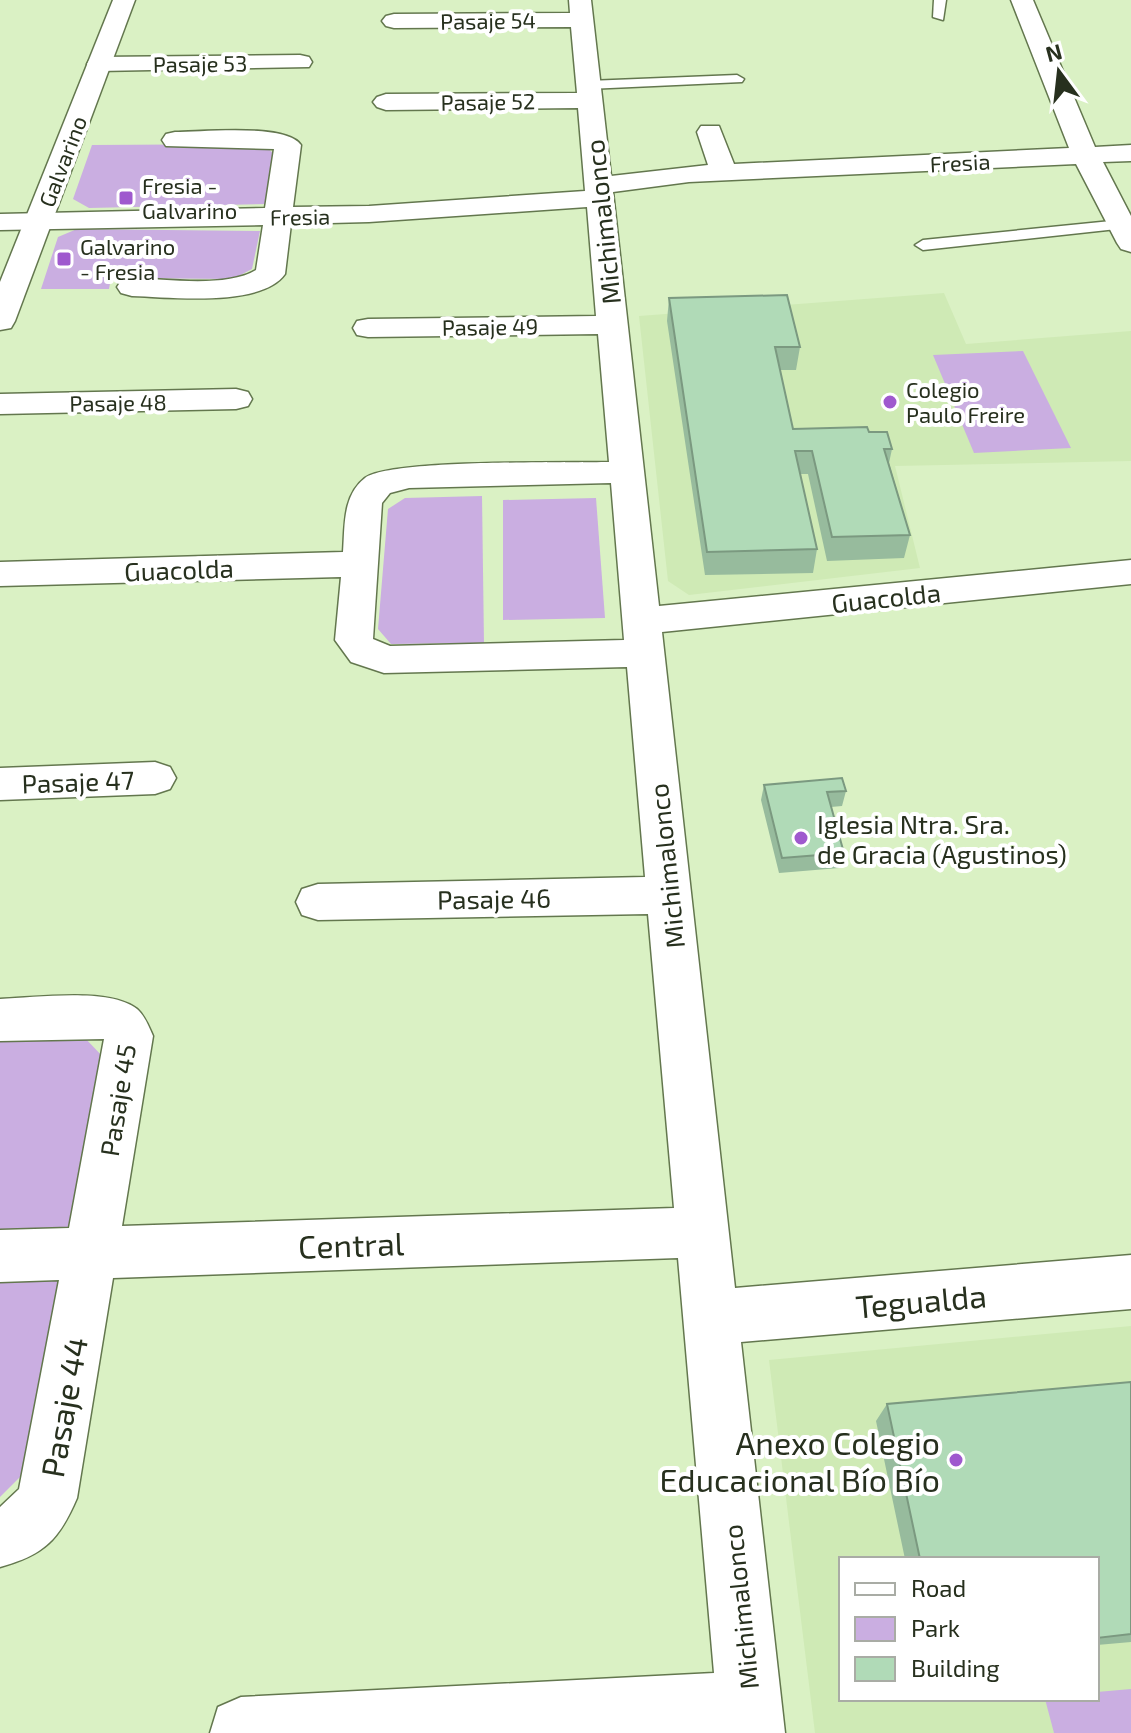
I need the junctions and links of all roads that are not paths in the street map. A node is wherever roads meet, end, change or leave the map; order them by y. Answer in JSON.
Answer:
{"nodes":[{"id":1,"x":124,"y":0,"type":"edge"},
{"id":2,"x":940,"y":0,"type":"edge"},
{"id":3,"x":1022,"y":0,"type":"edge"},
{"id":4,"x":581,"y":10,"type":"edge"},
{"id":5,"x":939,"y":17,"type":"dead end"},
{"id":6,"x":394,"y":21,"type":"dead end"},
{"id":7,"x":300,"y":62,"type":"dead end"},
{"id":8,"x":99,"y":64,"type":"junction"},
{"id":9,"x":737,"y":79,"type":"dead end"},
{"id":10,"x":589,"y":92,"type":"junction"},
{"id":11,"x":386,"y":102,"type":"dead end"},
{"id":12,"x":710,"y":132,"type":"dead end"},
{"id":13,"x":175,"y":140,"type":"dead end"},
{"id":14,"x":1131,"y":153,"type":"edge"},
{"id":15,"x":1086,"y":156,"type":"junction"},
{"id":16,"x":724,"y":173,"type":"junction"},
{"id":17,"x":599,"y":192,"type":"junction"},
{"id":18,"x":279,"y":216,"type":"junction"},
{"id":19,"x":39,"y":221,"type":"junction"},
{"id":20,"x":0,"y":222,"type":"edge"},
{"id":21,"x":1126,"y":234,"type":"edge"},
{"id":22,"x":923,"y":245,"type":"dead end"},
{"id":23,"x":132,"y":287,"type":"dead end"},
{"id":24,"x":0,"y":321,"type":"edge"},
{"id":25,"x":612,"y":325,"type":"junction"},
{"id":26,"x":368,"y":328,"type":"dead end"},
{"id":27,"x":236,"y":399,"type":"dead end"},
{"id":28,"x":0,"y":404,"type":"edge"},
{"id":29,"x":627,"y":472,"type":"junction"},
{"id":30,"x":359,"y":564,"type":"junction"},
{"id":31,"x":1131,"y":572,"type":"edge"},
{"id":32,"x":0,"y":574,"type":"edge"},
{"id":33,"x":643,"y":637,"type":"junction"},
{"id":34,"x":155,"y":778,"type":"dead end"},
{"id":35,"x":0,"y":784,"type":"edge"},
{"id":36,"x":669,"y":895,"type":"junction"},
{"id":37,"x":318,"y":902,"type":"dead end"},
{"id":38,"x":0,"y":1020,"type":"edge"},
{"id":39,"x":702,"y":1232,"type":"junction"},
{"id":40,"x":91,"y":1253,"type":"junction"},
{"id":41,"x":0,"y":1256,"type":"edge"},
{"id":42,"x":1131,"y":1282,"type":"edge"},
{"id":43,"x":711,"y":1317,"type":"junction"},
{"id":44,"x":0,"y":1537,"type":"edge"},
{"id":45,"x":751,"y":1718,"type":"edge"},
{"id":46,"x":241,"y":1730,"type":"dead end"}],
"edges":[{"from":1,"to":8,"type":"street","name":"Galvarino"},
{"from":2,"to":5,"type":"lane"},
{"from":3,"to":15,"type":"street"},
{"from":4,"to":6,"type":"street","name":"Pasaje 54"},
{"from":4,"to":10,"type":"street","name":"Michimalonco"},
{"from":7,"to":8,"type":"street","name":"Pasaje 53"},
{"from":8,"to":19,"type":"street","name":"Galvarino"},
{"from":9,"to":10,"type":"lane"},
{"from":10,"to":11,"type":"street","name":"Pasaje 52"},
{"from":10,"to":17,"type":"street","name":"Michimalonco"},
{"from":12,"to":16,"type":"street"},
{"from":13,"to":18,"type":"street"},
{"from":14,"to":15,"type":"street","name":"Fresia"},
{"from":15,"to":16,"type":"street","name":"Fresia"},
{"from":15,"to":21,"type":"street"},
{"from":16,"to":17,"type":"street","name":"Fresia"},
{"from":17,"to":18,"type":"street","name":"Fresia"},
{"from":17,"to":25,"type":"street","name":"Michimalonco"},
{"from":18,"to":19,"type":"street","name":"Fresia"},
{"from":18,"to":23,"type":"street"},
{"from":19,"to":20,"type":"street","name":"Fresia"},
{"from":19,"to":24,"type":"street","name":"Galvarino"},
{"from":21,"to":22,"type":"lane"},
{"from":25,"to":26,"type":"street","name":"Pasaje 49"},
{"from":25,"to":29,"type":"street","name":"Michimalonco"},
{"from":27,"to":28,"type":"street","name":"Pasaje 48"},
{"from":29,"to":30,"type":"street","name":"Guacolda"},
{"from":29,"to":33,"type":"street","name":"Michimalonco"},
{"from":30,"to":32,"type":"street","name":"Guacolda"},
{"from":30,"to":33,"type":"street","name":"Guacolda"},
{"from":31,"to":33,"type":"street","name":"Guacolda"},
{"from":33,"to":36,"type":"street","name":"Michimalonco"},
{"from":34,"to":35,"type":"street","name":"Pasaje 47"},
{"from":36,"to":37,"type":"street","name":"Pasaje 46"},
{"from":36,"to":39,"type":"street","name":"Michimalonco"},
{"from":38,"to":40,"type":"street","name":"Pasaje 45"},
{"from":39,"to":40,"type":"street","name":"Central"},
{"from":39,"to":43,"type":"street","name":"Michimalonco"},
{"from":40,"to":41,"type":"street","name":"Central"},
{"from":40,"to":44,"type":"street","name":"Pasaje 44"},
{"from":42,"to":43,"type":"street","name":"Tegualda"},
{"from":43,"to":45,"type":"street","name":"Michimalonco"},
{"from":45,"to":46,"type":"street"}]}
